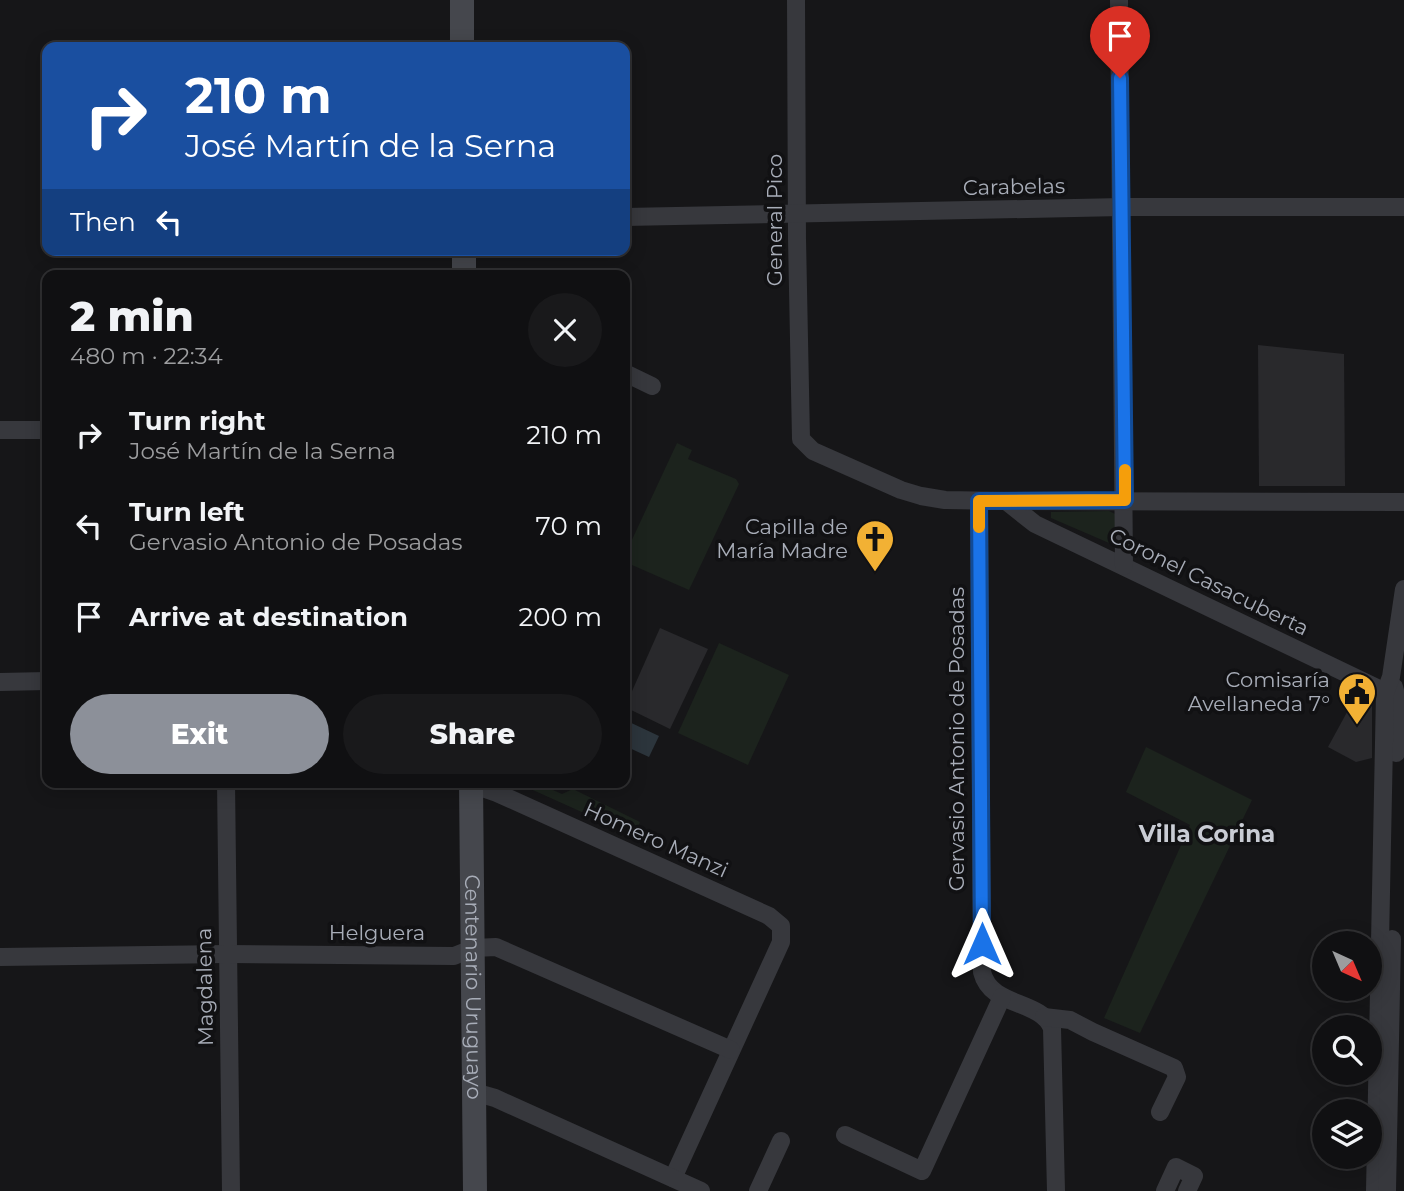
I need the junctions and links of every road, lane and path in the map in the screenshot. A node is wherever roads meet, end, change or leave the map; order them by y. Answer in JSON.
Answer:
{"nodes":[{"id":1,"x":462,"y":0,"type":"edge"},
{"id":2,"x":796,"y":0,"type":"edge"},
{"id":3,"x":1119,"y":0,"type":"edge"},
{"id":4,"x":462,"y":42,"type":"edge"},
{"id":5,"x":1122,"y":207,"type":"junction"},
{"id":6,"x":1404,"y":207,"type":"edge"},
{"id":7,"x":798,"y":214,"type":"junction"},
{"id":8,"x":630,"y":217,"type":"edge"},
{"id":9,"x":630,"y":375,"type":"edge"},
{"id":10,"x":652,"y":386,"type":"dead end"},
{"id":11,"x":42,"y":429,"type":"edge"},
{"id":12,"x":0,"y":430,"type":"edge"},
{"id":13,"x":1125,"y":500,"type":"junction"},
{"id":14,"x":979,"y":501,"type":"junction"},
{"id":15,"x":1006,"y":501,"type":"junction"},
{"id":16,"x":1404,"y":502,"type":"edge"},
{"id":17,"x":1124,"y":566,"type":"junction"},
{"id":18,"x":1404,"y":589,"type":"edge"},
{"id":19,"x":42,"y":681,"type":"edge"},
{"id":20,"x":0,"y":682,"type":"edge"},
{"id":21,"x":1394,"y":692,"type":"edge"},
{"id":22,"x":226,"y":788,"type":"edge"},
{"id":23,"x":471,"y":788,"type":"edge"},
{"id":24,"x":482,"y":788,"type":"edge"},
{"id":25,"x":474,"y":948,"type":"junction"},
{"id":26,"x":227,"y":954,"type":"junction"},
{"id":27,"x":0,"y":957,"type":"edge"},
{"id":28,"x":1002,"y":997,"type":"junction"},
{"id":29,"x":1044,"y":1017,"type":"junction"},
{"id":30,"x":731,"y":1050,"type":"junction"},
{"id":31,"x":474,"y":1092,"type":"junction"},
{"id":32,"x":1160,"y":1112,"type":"dead end"},
{"id":33,"x":845,"y":1135,"type":"dead end"},
{"id":34,"x":780,"y":1141,"type":"dead end"},
{"id":35,"x":673,"y":1178,"type":"junction"},
{"id":36,"x":231,"y":1191,"type":"edge"},
{"id":37,"x":475,"y":1191,"type":"edge"},
{"id":38,"x":701,"y":1191,"type":"edge"},
{"id":39,"x":758,"y":1191,"type":"edge"},
{"id":40,"x":1056,"y":1191,"type":"edge"},
{"id":41,"x":1165,"y":1191,"type":"edge"},
{"id":42,"x":1187,"y":1191,"type":"edge"},
{"id":43,"x":1375,"y":1191,"type":"edge"},
{"id":44,"x":1387,"y":1191,"type":"edge"}],
"edges":[{"from":1,"to":4,"type":"main road"},
{"from":2,"to":7,"type":"street","name":"General Pico"},
{"from":3,"to":5,"type":"street"},
{"from":5,"to":6,"type":"street","name":"Carabelas"},
{"from":5,"to":7,"type":"street","name":"Carabelas"},
{"from":5,"to":13,"type":"street"},
{"from":7,"to":8,"type":"street","name":"Carabelas"},
{"from":7,"to":14,"type":"street","name":"General Pico"},
{"from":9,"to":10,"type":"street"},
{"from":11,"to":12,"type":"street"},
{"from":13,"to":15,"type":"street"},
{"from":13,"to":16,"type":"street"},
{"from":13,"to":17,"type":"street"},
{"from":14,"to":15,"type":"street"},
{"from":14,"to":28,"type":"street","name":"Gervasio Antonio de Posadas"},
{"from":15,"to":17,"type":"street","name":"Coronel Casacuberta"},
{"from":17,"to":21,"type":"street","name":"Coronel Casacuberta"},
{"from":18,"to":21,"type":"street"},
{"from":19,"to":20,"type":"street"},
{"from":21,"to":43,"type":"street"},
{"from":21,"to":44,"type":"street"},
{"from":22,"to":26,"type":"street","name":"Magdalena"},
{"from":23,"to":25,"type":"main road","name":"Centenario Uruguayo"},
{"from":24,"to":30,"type":"street","name":"Homero Manzi"},
{"from":25,"to":26,"type":"street","name":"Helguera"},
{"from":25,"to":30,"type":"street","name":"Helguera"},
{"from":25,"to":31,"type":"main road","name":"Centenario Uruguayo"},
{"from":26,"to":27,"type":"street","name":"Helguera"},
{"from":26,"to":36,"type":"street","name":"Magdalena"},
{"from":28,"to":29,"type":"street","name":"Gervasio Antonio de Posadas"},
{"from":28,"to":33,"type":"street"},
{"from":29,"to":32,"type":"street","name":"Gervasio Antonio de Posadas"},
{"from":29,"to":40,"type":"street"},
{"from":30,"to":35,"type":"street"},
{"from":31,"to":35,"type":"street"},
{"from":31,"to":37,"type":"main road","name":"Centenario Uruguayo"},
{"from":34,"to":39,"type":"street"},
{"from":35,"to":38,"type":"street"},
{"from":41,"to":42,"type":"street"}]}
